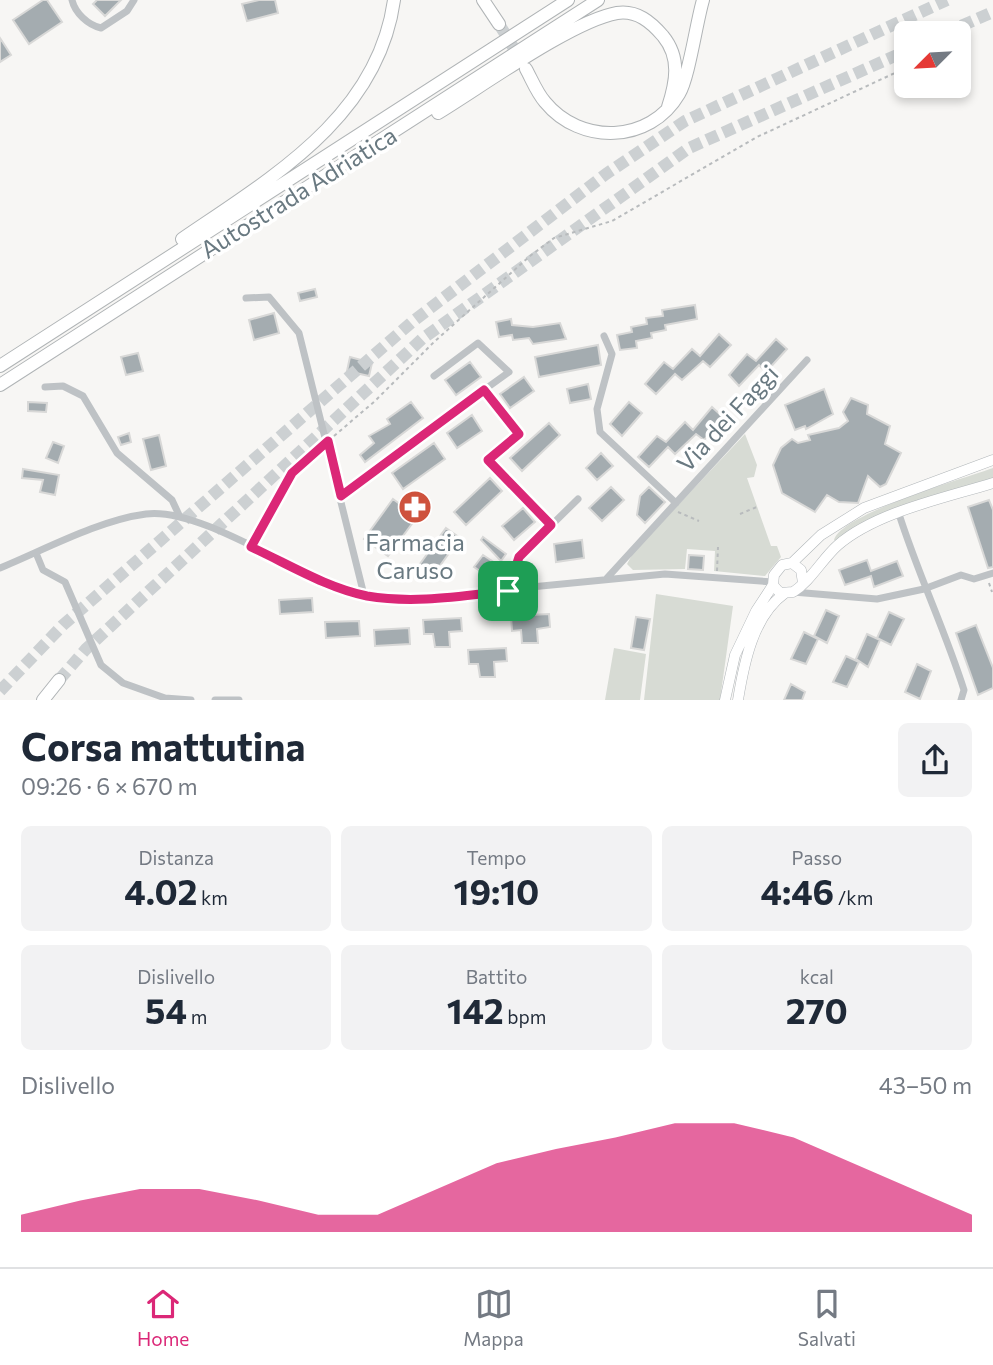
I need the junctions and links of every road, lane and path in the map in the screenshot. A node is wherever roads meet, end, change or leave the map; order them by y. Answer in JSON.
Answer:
{"nodes":[{"id":1,"x":72,"y":0,"type":"edge"},
{"id":2,"x":134,"y":0,"type":"edge"},
{"id":3,"x":394,"y":0,"type":"edge"},
{"id":4,"x":483,"y":0,"type":"edge"},
{"id":5,"x":568,"y":0,"type":"edge"},
{"id":6,"x":598,"y":0,"type":"edge"},
{"id":7,"x":703,"y":0,"type":"edge"},
{"id":8,"x":499,"y":24,"type":"tunnel mouth"},
{"id":9,"x":526,"y":69,"type":"tunnel mouth"},
{"id":10,"x":894,"y":73,"type":"edge"},
{"id":11,"x":668,"y":107,"type":"junction"},
{"id":12,"x":312,"y":186,"type":"junction"},
{"id":13,"x":246,"y":298,"type":"dead end"},
{"id":14,"x":54,"y":331,"type":"junction"},
{"id":15,"x":604,"y":336,"type":"dead end"},
{"id":16,"x":807,"y":360,"type":"dead end"},
{"id":17,"x":0,"y":366,"type":"edge"},
{"id":18,"x":434,"y":376,"type":"dead end"},
{"id":19,"x":0,"y":385,"type":"edge"},
{"id":20,"x":45,"y":387,"type":"dead end"},
{"id":21,"x":484,"y":390,"type":"junction"},
{"id":22,"x":328,"y":441,"type":"junction"},
{"id":23,"x":993,"y":460,"type":"edge"},
{"id":24,"x":993,"y":482,"type":"edge"},
{"id":25,"x":341,"y":496,"type":"junction"},
{"id":26,"x":578,"y":499,"type":"dead end"},
{"id":27,"x":673,"y":506,"type":"junction"},
{"id":28,"x":759,"y":506,"type":"dead end"},
{"id":29,"x":740,"y":514,"type":"dead end"},
{"id":30,"x":899,"y":514,"type":"junction"},
{"id":31,"x":180,"y":515,"type":"junction"},
{"id":32,"x":699,"y":521,"type":"dead end"},
{"id":33,"x":551,"y":525,"type":"junction"},
{"id":34,"x":821,"y":535,"type":"junction"},
{"id":35,"x":837,"y":545,"type":"junction"},
{"id":36,"x":251,"y":547,"type":"junction"},
{"id":37,"x":718,"y":547,"type":"dead end"},
{"id":38,"x":36,"y":553,"type":"junction"},
{"id":39,"x":792,"y":563,"type":"junction"},
{"id":40,"x":0,"y":568,"type":"edge"},
{"id":41,"x":990,"y":576,"type":"edge"},
{"id":42,"x":607,"y":579,"type":"junction"},
{"id":43,"x":717,"y":579,"type":"junction"},
{"id":44,"x":773,"y":583,"type":"junction"},
{"id":45,"x":803,"y":583,"type":"junction"},
{"id":46,"x":924,"y":589,"type":"junction"},
{"id":47,"x":508,"y":591,"type":"junction"},
{"id":48,"x":992,"y":592,"type":"edge"},
{"id":49,"x":789,"y":593,"type":"junction"},
{"id":50,"x":364,"y":595,"type":"junction"},
{"id":51,"x":745,"y":645,"type":"junction"},
{"id":52,"x":59,"y":680,"type":"tunnel mouth"},
{"id":53,"x":43,"y":700,"type":"edge"},
{"id":54,"x":191,"y":700,"type":"edge"},
{"id":55,"x":215,"y":700,"type":"edge"},
{"id":56,"x":239,"y":700,"type":"edge"},
{"id":57,"x":725,"y":700,"type":"edge"},
{"id":58,"x":738,"y":700,"type":"edge"},
{"id":59,"x":961,"y":700,"type":"edge"}],
"edges":[{"from":1,"to":2,"type":"street"},
{"from":3,"to":14,"type":"highway"},
{"from":4,"to":8,"type":"highway"},
{"from":5,"to":14,"type":"highway","name":"Autostrada Adriatica"},
{"from":6,"to":12,"type":"highway","name":"Autostrada Adriatica"},
{"from":7,"to":11,"type":"highway"},
{"from":9,"to":11,"type":"highway"},
{"from":10,"to":22,"type":"path"},
{"from":11,"to":12,"type":"highway"},
{"from":12,"to":19,"type":"highway","name":"Autostrada Adriatica"},
{"from":13,"to":22,"type":"street"},
{"from":14,"to":17,"type":"highway","name":"Autostrada Adriatica"},
{"from":15,"to":27,"type":"street","name":"Via dei Faggi"},
{"from":16,"to":27,"type":"street","name":"Via dei Faggi"},
{"from":18,"to":21,"type":"street"},
{"from":20,"to":31,"type":"street"},
{"from":21,"to":25,"type":"street"},
{"from":21,"to":33,"type":"street"},
{"from":22,"to":25,"type":"street"},
{"from":22,"to":36,"type":"path"},
{"from":23,"to":34,"type":"street"},
{"from":24,"to":30,"type":"street"},
{"from":25,"to":50,"type":"street"},
{"from":26,"to":33,"type":"street"},
{"from":27,"to":32,"type":"path"},
{"from":27,"to":42,"type":"street","name":"Via dei Faggi"},
{"from":28,"to":29,"type":"path"},
{"from":30,"to":35,"type":"street"},
{"from":30,"to":46,"type":"street"},
{"from":31,"to":36,"type":"street"},
{"from":31,"to":38,"type":"street"},
{"from":33,"to":47,"type":"street"},
{"from":34,"to":35,"type":"street"},
{"from":34,"to":39,"type":"street"},
{"from":35,"to":45,"type":"street"},
{"from":36,"to":50,"type":"street"},
{"from":37,"to":43,"type":"path"},
{"from":38,"to":40,"type":"street"},
{"from":38,"to":54,"type":"street"},
{"from":39,"to":44,"type":"street"},
{"from":39,"to":45,"type":"street"},
{"from":41,"to":46,"type":"street"},
{"from":41,"to":48,"type":"path"},
{"from":42,"to":43,"type":"street"},
{"from":42,"to":47,"type":"street"},
{"from":43,"to":44,"type":"street"},
{"from":44,"to":49,"type":"street"},
{"from":44,"to":51,"type":"street"},
{"from":45,"to":49,"type":"street"},
{"from":46,"to":49,"type":"street"},
{"from":46,"to":59,"type":"street"},
{"from":47,"to":50,"type":"street"},
{"from":49,"to":51,"type":"street"},
{"from":51,"to":57,"type":"street"},
{"from":51,"to":58,"type":"street"},
{"from":52,"to":53,"type":"highway"},
{"from":55,"to":56,"type":"street"}]}
